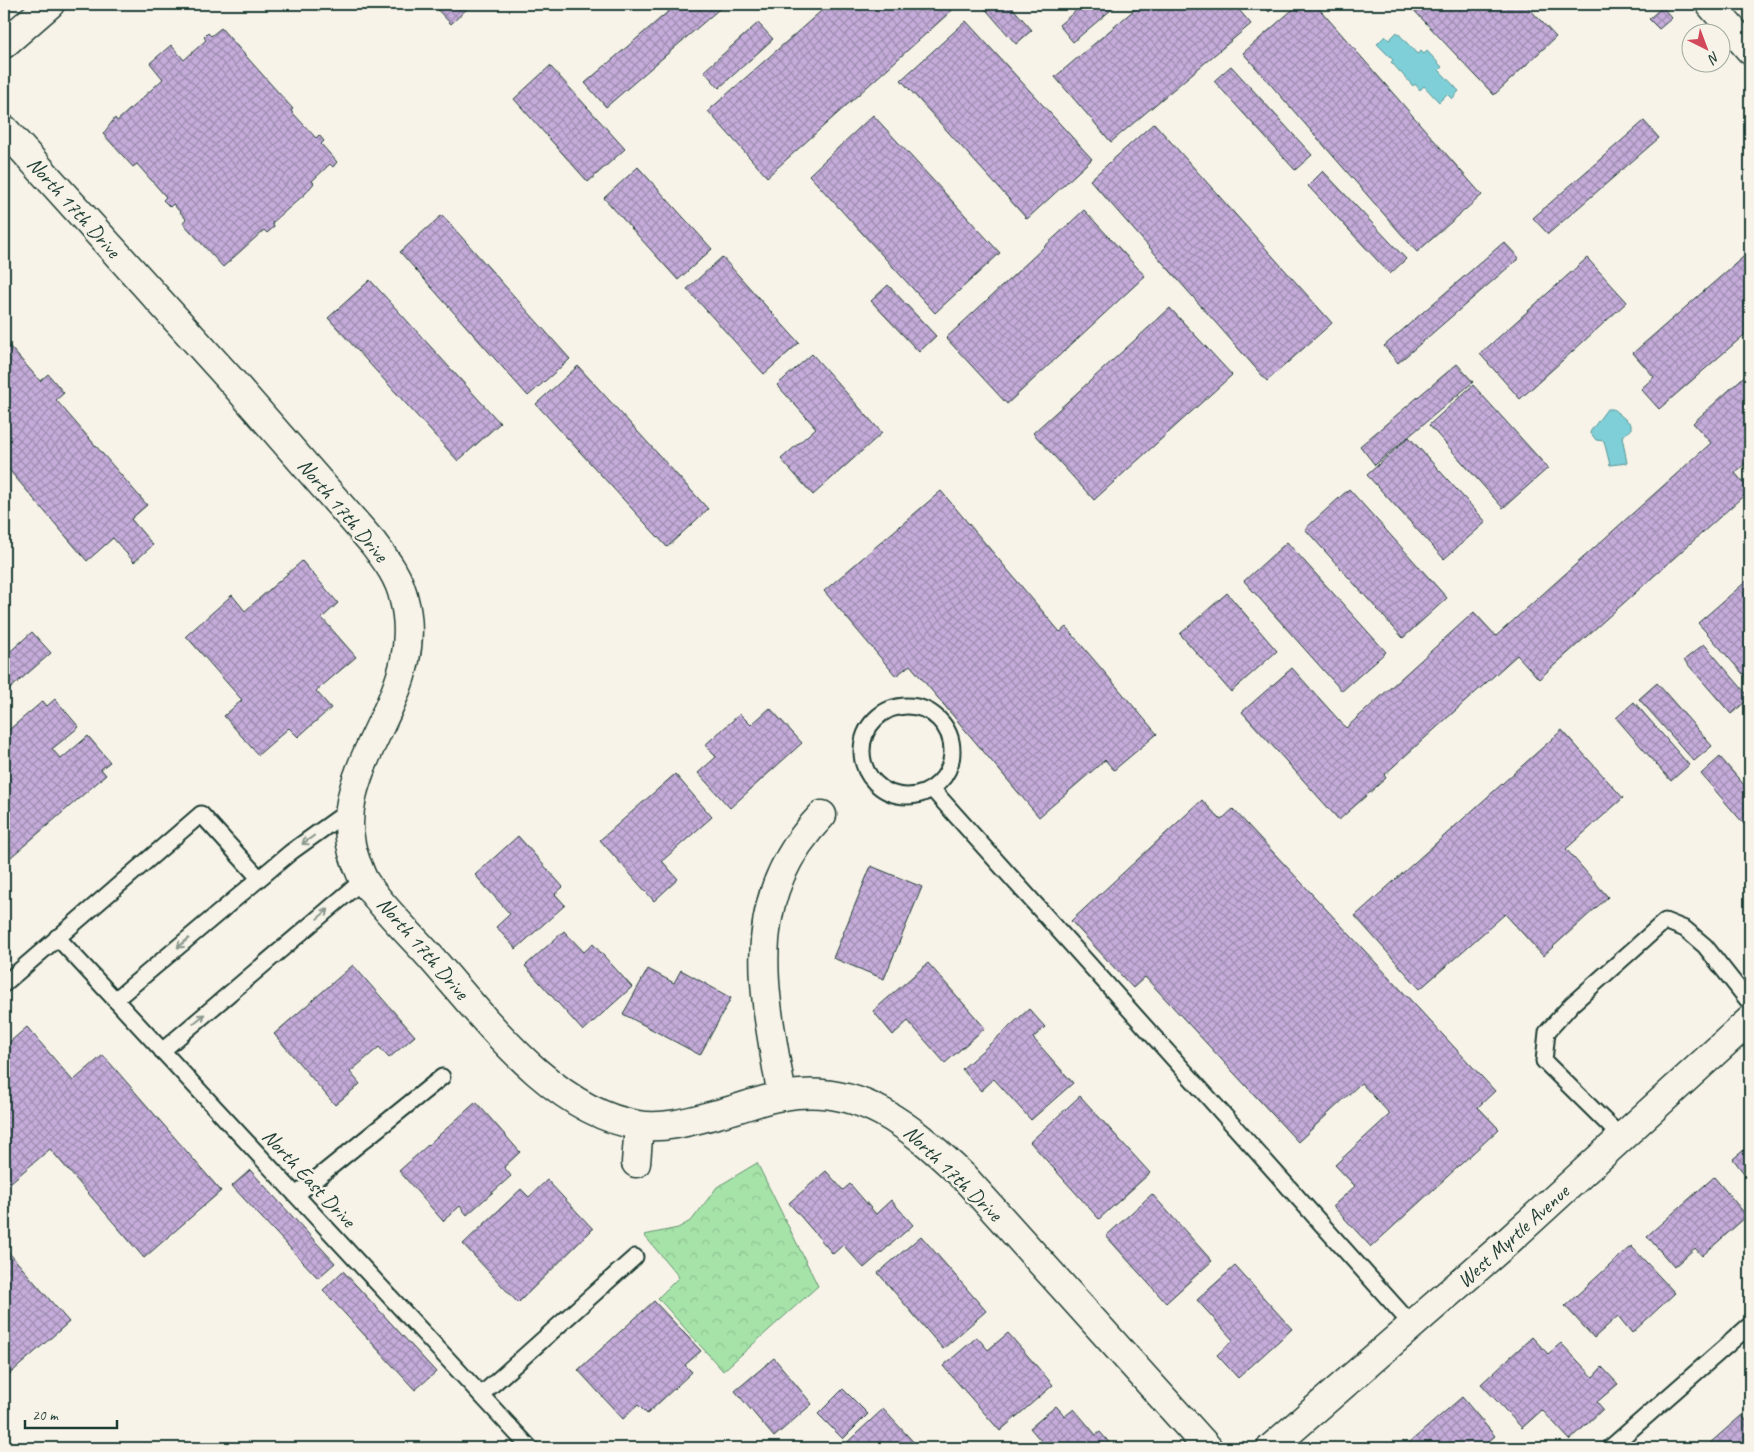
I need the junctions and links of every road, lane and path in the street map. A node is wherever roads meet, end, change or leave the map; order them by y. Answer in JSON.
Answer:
{"nodes":[{"id":1,"x":50,"y":4,"type":"edge"},
{"id":2,"x":1710,"y":4,"type":"edge"},
{"id":3,"x":4,"y":44,"type":"edge"},
{"id":4,"x":1750,"y":50,"type":"edge"},
{"id":5,"x":4,"y":129,"type":"edge"},
{"id":6,"x":932,"y":790,"type":"junction"},
{"id":7,"x":348,"y":811,"type":"junction"},
{"id":8,"x":822,"y":815,"type":"dead end"},
{"id":9,"x":259,"y":878,"type":"junction"},
{"id":10,"x":364,"y":880,"type":"junction"},
{"id":11,"x":57,"y":937,"type":"junction"},
{"id":12,"x":4,"y":984,"type":"edge"},
{"id":13,"x":115,"y":1000,"type":"junction"},
{"id":14,"x":1750,"y":1003,"type":"edge"},
{"id":15,"x":1750,"y":1020,"type":"edge"},
{"id":16,"x":162,"y":1051,"type":"junction"},
{"id":17,"x":442,"y":1077,"type":"dead end"},
{"id":18,"x":782,"y":1096,"type":"junction"},
{"id":19,"x":639,"y":1126,"type":"junction"},
{"id":20,"x":1622,"y":1138,"type":"junction"},
{"id":21,"x":636,"y":1163,"type":"dead end"},
{"id":22,"x":296,"y":1195,"type":"junction"},
{"id":23,"x":635,"y":1257,"type":"dead end"},
{"id":24,"x":1412,"y":1325,"type":"junction"},
{"id":25,"x":1750,"y":1325,"type":"edge"},
{"id":26,"x":481,"y":1396,"type":"junction"},
{"id":27,"x":530,"y":1448,"type":"edge"},
{"id":28,"x":1208,"y":1448,"type":"edge"},
{"id":29,"x":1271,"y":1448,"type":"edge"},
{"id":30,"x":1610,"y":1448,"type":"edge"}],
"edges":[{"from":1,"to":3,"type":"street"},
{"from":2,"to":4,"type":"street"},
{"from":5,"to":7,"type":"street","name":"North 17th Drive"},
{"from":6,"to":6,"type":"lane"},
{"from":6,"to":24,"type":"lane"},
{"from":7,"to":9,"type":"lane","one_way":true},
{"from":7,"to":10,"type":"street","name":"North 17th Drive"},
{"from":8,"to":18,"type":"street"},
{"from":9,"to":11,"type":"lane"},
{"from":9,"to":13,"type":"lane","one_way":true},
{"from":16,"to":10,"type":"lane","one_way":true},
{"from":10,"to":19,"type":"street","name":"North 17th Drive"},
{"from":11,"to":12,"type":"lane"},
{"from":11,"to":13,"type":"lane","name":"North East Drive"},
{"from":13,"to":16,"type":"lane","name":"North East Drive"},
{"from":14,"to":20,"type":"lane"},
{"from":15,"to":20,"type":"street","name":"West Myrtle Avenue"},
{"from":16,"to":22,"type":"lane","name":"North East Drive"},
{"from":17,"to":22,"type":"lane"},
{"from":18,"to":19,"type":"street","name":"North 17th Drive"},
{"from":18,"to":28,"type":"street","name":"North 17th Drive"},
{"from":19,"to":21,"type":"street"},
{"from":20,"to":24,"type":"street","name":"West Myrtle Avenue"},
{"from":22,"to":26,"type":"lane","name":"North East Drive"},
{"from":23,"to":26,"type":"lane"},
{"from":24,"to":29,"type":"street","name":"West Myrtle Avenue"},
{"from":25,"to":30,"type":"lane"},
{"from":26,"to":27,"type":"lane","name":"North East Drive"}]}
